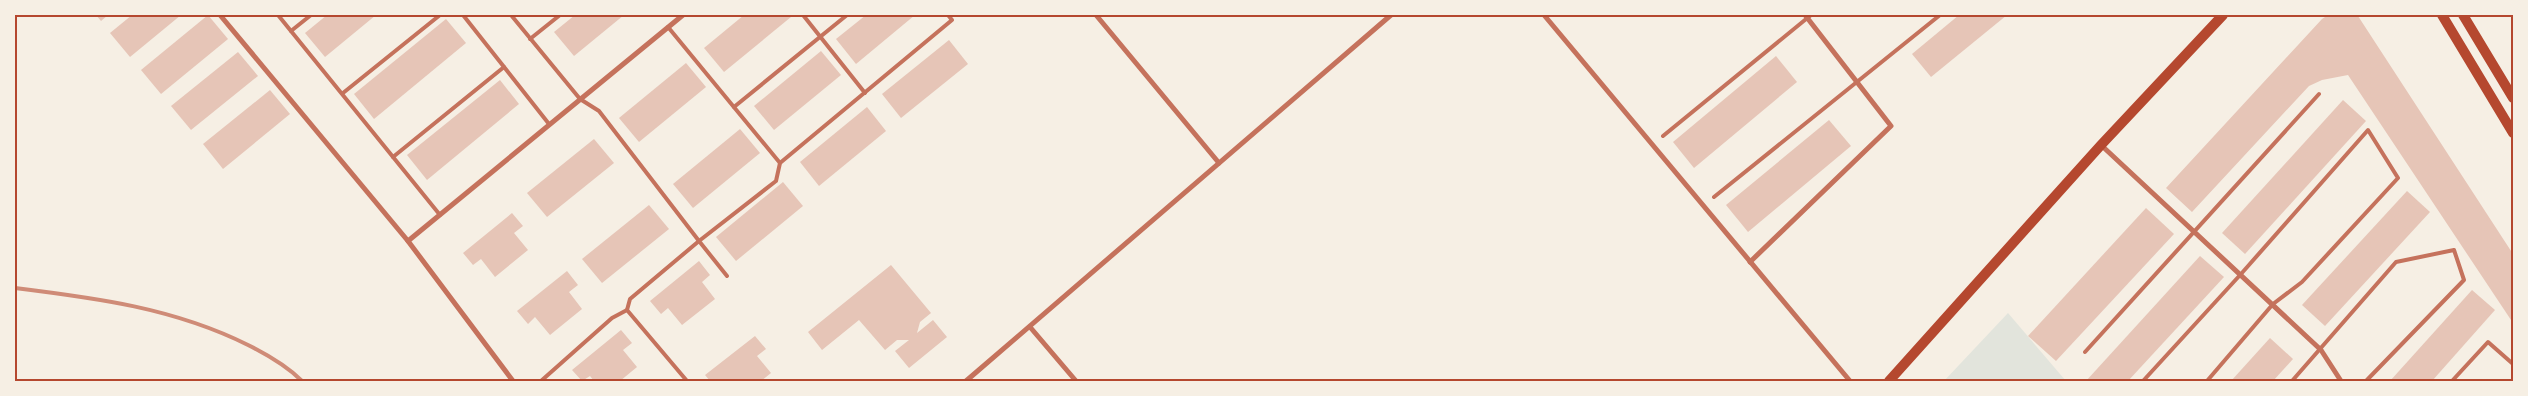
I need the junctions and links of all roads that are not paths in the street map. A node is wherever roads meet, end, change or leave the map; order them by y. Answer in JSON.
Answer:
{"nodes":[{"id":1,"x":220,"y":15,"type":"edge"},
{"id":2,"x":278,"y":15,"type":"edge"},
{"id":3,"x":311,"y":15,"type":"edge"},
{"id":4,"x":440,"y":15,"type":"edge"},
{"id":5,"x":463,"y":15,"type":"edge"},
{"id":6,"x":511,"y":15,"type":"edge"},
{"id":7,"x":560,"y":15,"type":"edge"},
{"id":8,"x":673,"y":15,"type":"edge"},
{"id":9,"x":683,"y":15,"type":"edge"},
{"id":10,"x":803,"y":15,"type":"edge"},
{"id":11,"x":847,"y":15,"type":"edge"},
{"id":12,"x":948,"y":15,"type":"edge"},
{"id":13,"x":1096,"y":15,"type":"edge"},
{"id":14,"x":1391,"y":15,"type":"edge"},
{"id":15,"x":1544,"y":15,"type":"edge"},
{"id":16,"x":1940,"y":15,"type":"edge"},
{"id":17,"x":2223,"y":15,"type":"edge"},
{"id":18,"x":2442,"y":15,"type":"edge"},
{"id":19,"x":2463,"y":15,"type":"edge"},
{"id":20,"x":1807,"y":16,"type":"edge"},
{"id":21,"x":677,"y":20,"type":"junction"},
{"id":22,"x":668,"y":27,"type":"junction"},
{"id":23,"x":291,"y":31,"type":"junction"},
{"id":24,"x":820,"y":37,"type":"junction"},
{"id":25,"x":530,"y":39,"type":"junction"},
{"id":26,"x":504,"y":67,"type":"junction"},
{"id":27,"x":1856,"y":83,"type":"junction"},
{"id":28,"x":865,"y":92,"type":"junction"},
{"id":29,"x":343,"y":93,"type":"junction"},
{"id":30,"x":2319,"y":94,"type":"dead end"},
{"id":31,"x":2513,"y":98,"type":"edge"},
{"id":32,"x":580,"y":99,"type":"junction"},
{"id":33,"x":734,"y":107,"type":"junction"},
{"id":34,"x":549,"y":124,"type":"junction"},
{"id":35,"x":2513,"y":133,"type":"edge"},
{"id":36,"x":1662,"y":136,"type":"dead end"},
{"id":37,"x":2101,"y":145,"type":"junction"},
{"id":38,"x":393,"y":156,"type":"junction"},
{"id":39,"x":780,"y":163,"type":"junction"},
{"id":40,"x":1219,"y":163,"type":"junction"},
{"id":41,"x":1714,"y":197,"type":"dead end"},
{"id":42,"x":440,"y":215,"type":"junction"},
{"id":43,"x":2195,"y":232,"type":"junction"},
{"id":44,"x":408,"y":241,"type":"junction"},
{"id":45,"x":699,"y":241,"type":"junction"},
{"id":46,"x":1750,"y":262,"type":"junction"},
{"id":47,"x":2241,"y":274,"type":"junction"},
{"id":48,"x":727,"y":276,"type":"dead end"},
{"id":49,"x":2273,"y":304,"type":"junction"},
{"id":50,"x":627,"y":310,"type":"junction"},
{"id":51,"x":1030,"y":327,"type":"junction"},
{"id":52,"x":2321,"y":350,"type":"junction"},
{"id":53,"x":2085,"y":352,"type":"dead end"},
{"id":54,"x":2513,"y":364,"type":"edge"},
{"id":55,"x":513,"y":381,"type":"edge"},
{"id":56,"x":542,"y":381,"type":"edge"},
{"id":57,"x":687,"y":381,"type":"edge"},
{"id":58,"x":966,"y":381,"type":"edge"},
{"id":59,"x":1076,"y":381,"type":"edge"},
{"id":60,"x":1850,"y":381,"type":"edge"},
{"id":61,"x":1889,"y":381,"type":"edge"},
{"id":62,"x":2143,"y":381,"type":"edge"},
{"id":63,"x":2207,"y":381,"type":"edge"},
{"id":64,"x":2292,"y":381,"type":"edge"},
{"id":65,"x":2340,"y":381,"type":"edge"},
{"id":66,"x":2366,"y":381,"type":"edge"},
{"id":67,"x":2452,"y":381,"type":"edge"}],
"edges":[{"from":1,"to":44,"type":"street"},
{"from":2,"to":23,"type":"lane"},
{"from":3,"to":23,"type":"lane"},
{"from":4,"to":29,"type":"lane"},
{"from":5,"to":26,"type":"lane"},
{"from":6,"to":25,"type":"lane"},
{"from":7,"to":25,"type":"lane"},
{"from":8,"to":21,"type":"lane"},
{"from":9,"to":21,"type":"street"},
{"from":10,"to":24,"type":"lane"},
{"from":11,"to":24,"type":"lane"},
{"from":12,"to":28,"type":"lane"},
{"from":13,"to":40,"type":"street"},
{"from":14,"to":40,"type":"street"},
{"from":15,"to":46,"type":"street"},
{"from":16,"to":27,"type":"lane"},
{"from":17,"to":37,"type":"main road"},
{"from":18,"to":35,"type":"main road"},
{"from":19,"to":31,"type":"main road"},
{"from":20,"to":27,"type":"street"},
{"from":20,"to":36,"type":"lane"},
{"from":21,"to":22,"type":"street"},
{"from":22,"to":32,"type":"street"},
{"from":22,"to":33,"type":"lane"},
{"from":23,"to":29,"type":"lane"},
{"from":24,"to":28,"type":"lane"},
{"from":24,"to":33,"type":"lane"},
{"from":25,"to":32,"type":"lane"},
{"from":26,"to":34,"type":"lane"},
{"from":26,"to":38,"type":"lane"},
{"from":27,"to":41,"type":"lane"},
{"from":27,"to":46,"type":"street"},
{"from":28,"to":39,"type":"lane"},
{"from":29,"to":38,"type":"lane"},
{"from":30,"to":43,"type":"lane"},
{"from":32,"to":34,"type":"street"},
{"from":32,"to":45,"type":"lane"},
{"from":33,"to":39,"type":"lane"},
{"from":34,"to":42,"type":"street"},
{"from":37,"to":43,"type":"street"},
{"from":37,"to":61,"type":"main road"},
{"from":38,"to":42,"type":"lane"},
{"from":39,"to":45,"type":"lane"},
{"from":40,"to":51,"type":"street"},
{"from":42,"to":44,"type":"street"},
{"from":43,"to":47,"type":"street"},
{"from":43,"to":53,"type":"lane"},
{"from":44,"to":55,"type":"street"},
{"from":45,"to":48,"type":"lane"},
{"from":45,"to":50,"type":"lane"},
{"from":46,"to":60,"type":"street"},
{"from":47,"to":49,"type":"street"},
{"from":47,"to":49,"type":"lane"},
{"from":47,"to":62,"type":"lane"},
{"from":49,"to":52,"type":"street"},
{"from":49,"to":63,"type":"lane"},
{"from":50,"to":56,"type":"lane"},
{"from":50,"to":57,"type":"lane"},
{"from":51,"to":58,"type":"street"},
{"from":51,"to":59,"type":"street"},
{"from":52,"to":64,"type":"lane"},
{"from":52,"to":65,"type":"street"},
{"from":52,"to":66,"type":"lane"},
{"from":54,"to":67,"type":"lane"}]}
